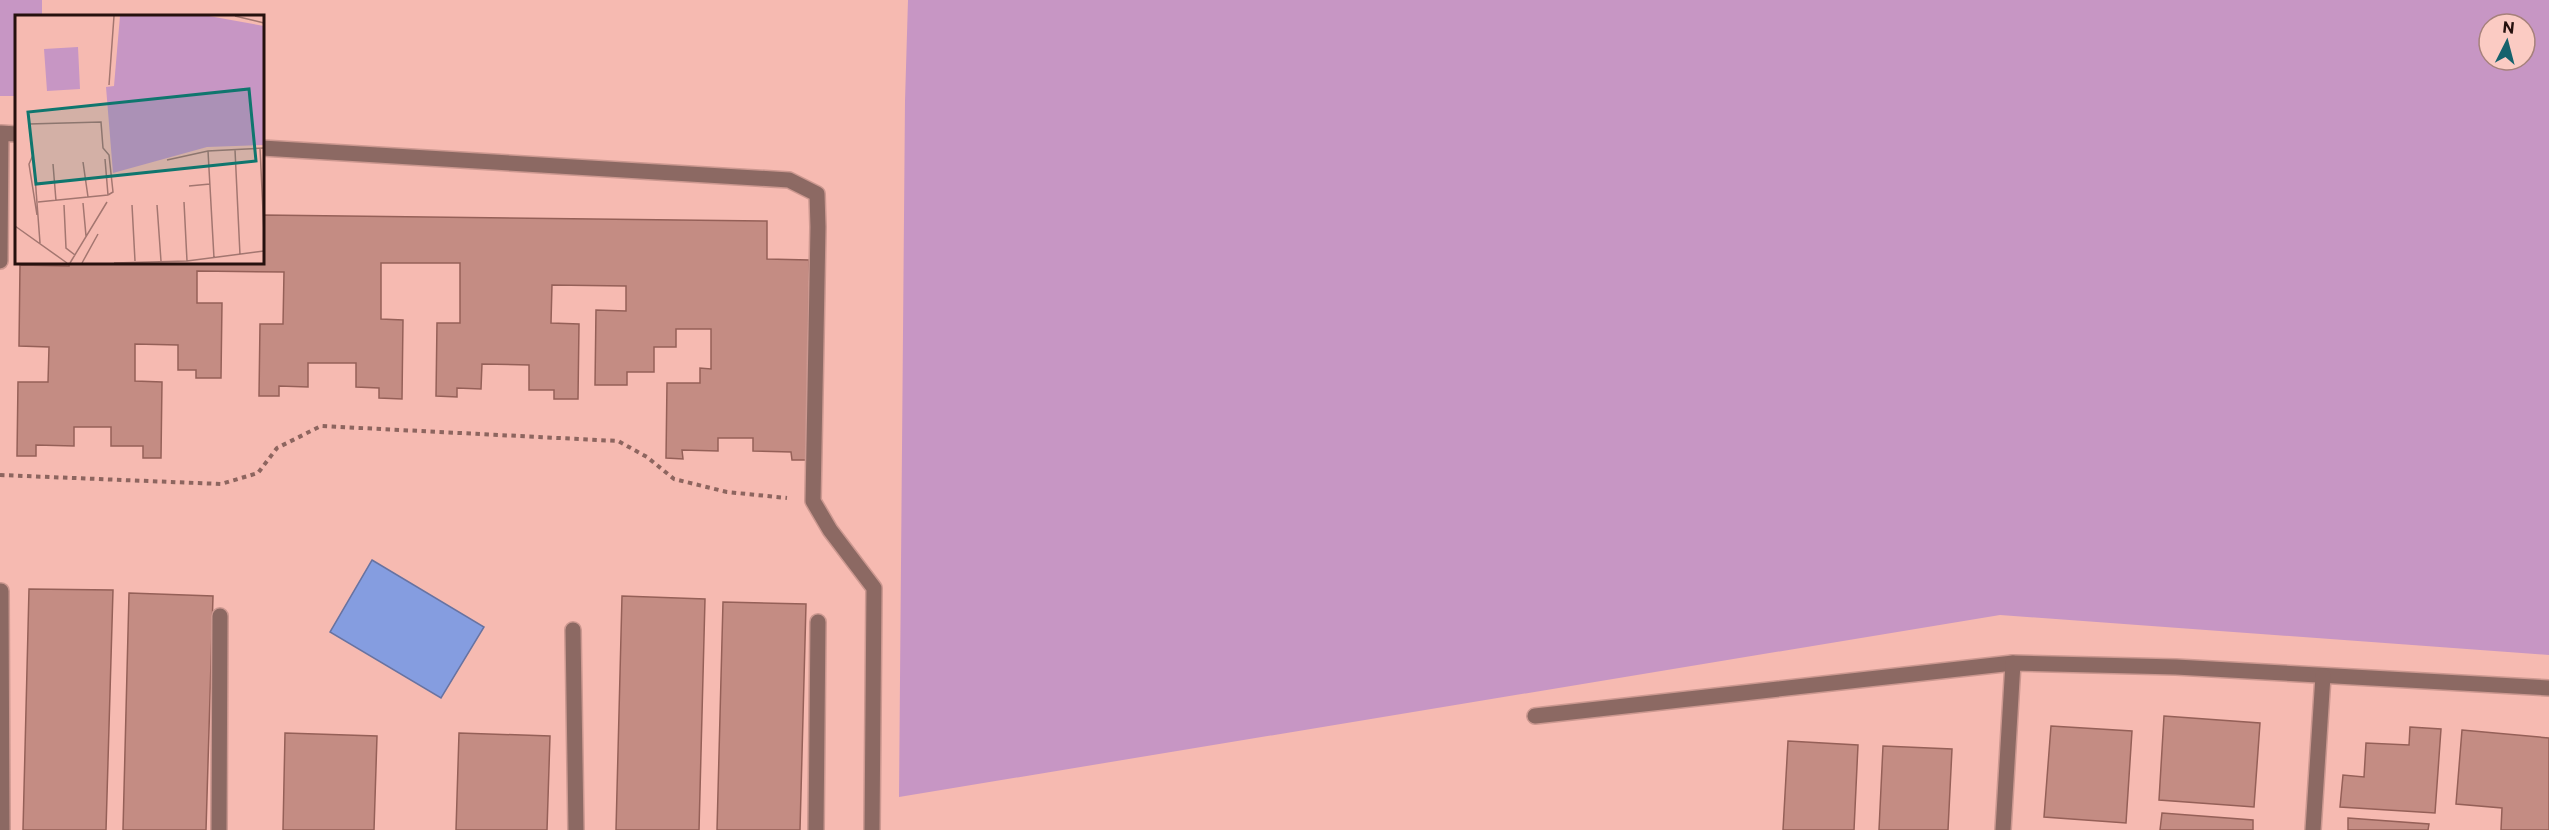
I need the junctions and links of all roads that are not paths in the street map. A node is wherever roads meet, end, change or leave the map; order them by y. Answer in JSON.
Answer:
{"nodes":[{"id":1,"x":15,"y":134,"type":"edge"},
{"id":2,"x":264,"y":148,"type":"edge"},
{"id":3,"x":0,"y":261,"type":"edge"},
{"id":4,"x":1,"y":591,"type":"edge"},
{"id":5,"x":220,"y":616,"type":"dead end"},
{"id":6,"x":818,"y":622,"type":"dead end"},
{"id":7,"x":573,"y":630,"type":"dead end"},
{"id":8,"x":2013,"y":663,"type":"junction"},
{"id":9,"x":2323,"y":676,"type":"junction"},
{"id":10,"x":2549,"y":688,"type":"edge"},
{"id":11,"x":1535,"y":716,"type":"dead end"},
{"id":12,"x":2,"y":830,"type":"edge"},
{"id":13,"x":219,"y":830,"type":"edge"},
{"id":14,"x":576,"y":830,"type":"edge"},
{"id":15,"x":816,"y":830,"type":"edge"},
{"id":16,"x":872,"y":830,"type":"edge"},
{"id":17,"x":2003,"y":830,"type":"edge"},
{"id":18,"x":2313,"y":830,"type":"edge"}],
"edges":[{"from":1,"to":3,"type":"street"},
{"from":2,"to":16,"type":"street"},
{"from":4,"to":12,"type":"street"},
{"from":5,"to":13,"type":"street"},
{"from":6,"to":15,"type":"street"},
{"from":7,"to":14,"type":"street"},
{"from":8,"to":9,"type":"street"},
{"from":8,"to":11,"type":"street"},
{"from":8,"to":17,"type":"street"},
{"from":9,"to":10,"type":"street"},
{"from":9,"to":18,"type":"street"}]}
